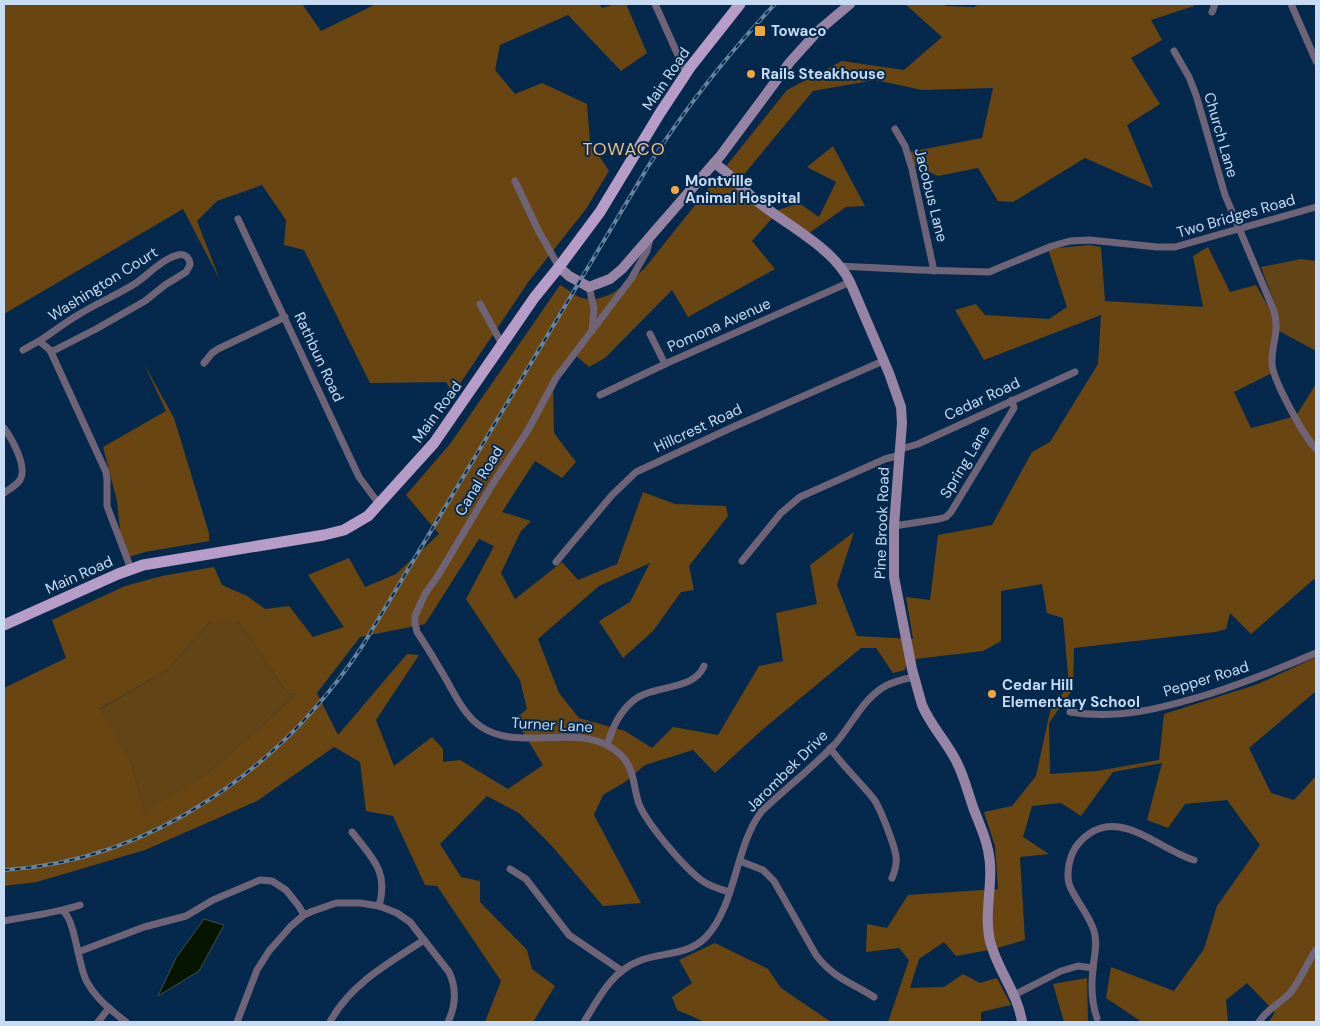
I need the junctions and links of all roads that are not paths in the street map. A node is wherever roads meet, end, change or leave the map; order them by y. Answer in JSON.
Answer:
{"nodes":[{"id":1,"x":655,"y":4,"type":"edge"},
{"id":2,"x":740,"y":4,"type":"edge"},
{"id":3,"x":850,"y":4,"type":"edge"},
{"id":4,"x":1215,"y":4,"type":"edge"},
{"id":5,"x":1291,"y":4,"type":"edge"},
{"id":6,"x":1212,"y":12,"type":"dead end"},
{"id":7,"x":1174,"y":51,"type":"dead end"},
{"id":8,"x":1316,"y":61,"type":"edge"},
{"id":9,"x":686,"y":73,"type":"junction"},
{"id":10,"x":895,"y":129,"type":"dead end"},
{"id":11,"x":714,"y":163,"type":"junction"},
{"id":12,"x":515,"y":181,"type":"dead end"},
{"id":13,"x":1316,"y":207,"type":"edge"},
{"id":14,"x":238,"y":219,"type":"dead end"},
{"id":15,"x":1238,"y":229,"type":"junction"},
{"id":16,"x":650,"y":239,"type":"junction"},
{"id":17,"x":839,"y":266,"type":"junction"},
{"id":18,"x":559,"y":267,"type":"junction"},
{"id":19,"x":934,"y":271,"type":"junction"},
{"id":20,"x":850,"y":282,"type":"junction"},
{"id":21,"x":589,"y":287,"type":"junction"},
{"id":22,"x":480,"y":304,"type":"dead end"},
{"id":23,"x":285,"y":317,"type":"junction"},
{"id":24,"x":592,"y":332,"type":"junction"},
{"id":25,"x":650,"y":334,"type":"dead end"},
{"id":26,"x":39,"y":341,"type":"junction"},
{"id":27,"x":502,"y":344,"type":"junction"},
{"id":28,"x":23,"y":350,"type":"dead end"},
{"id":29,"x":51,"y":352,"type":"junction"},
{"id":30,"x":883,"y":361,"type":"junction"},
{"id":31,"x":204,"y":363,"type":"dead end"},
{"id":32,"x":665,"y":364,"type":"junction"},
{"id":33,"x":1075,"y":372,"type":"dead end"},
{"id":34,"x":600,"y":395,"type":"dead end"},
{"id":35,"x":1012,"y":400,"type":"junction"},
{"id":36,"x":4,"y":428,"type":"edge"},
{"id":37,"x":1316,"y":449,"type":"edge"},
{"id":38,"x":900,"y":452,"type":"junction"},
{"id":39,"x":4,"y":493,"type":"edge"},
{"id":40,"x":379,"y":504,"type":"junction"},
{"id":41,"x":894,"y":526,"type":"junction"},
{"id":42,"x":556,"y":562,"type":"dead end"},
{"id":43,"x":742,"y":562,"type":"dead end"},
{"id":44,"x":132,"y":569,"type":"junction"},
{"id":45,"x":4,"y":626,"type":"edge"},
{"id":46,"x":428,"y":649,"type":"joint"},
{"id":47,"x":1316,"y":653,"type":"edge"},
{"id":48,"x":704,"y":666,"type":"dead end"},
{"id":49,"x":914,"y":677,"type":"junction"},
{"id":50,"x":1070,"y":712,"type":"dead end"},
{"id":51,"x":607,"y":745,"type":"junction"},
{"id":52,"x":830,"y":748,"type":"junction"},
{"id":53,"x":352,"y":832,"type":"dead end"},
{"id":54,"x":1194,"y":860,"type":"dead end"},
{"id":55,"x":740,"y":861,"type":"junction"},
{"id":56,"x":510,"y":869,"type":"dead end"},
{"id":57,"x":892,"y":878,"type":"dead end"},
{"id":58,"x":728,"y":892,"type":"junction"},
{"id":59,"x":80,"y":905,"type":"dead end"},
{"id":60,"x":379,"y":906,"type":"junction"},
{"id":61,"x":63,"y":911,"type":"junction"},
{"id":62,"x":304,"y":916,"type":"junction"},
{"id":63,"x":4,"y":920,"type":"edge"},
{"id":64,"x":424,"y":940,"type":"junction"},
{"id":65,"x":1316,"y":950,"type":"edge"},
{"id":66,"x":78,"y":952,"type":"junction"},
{"id":67,"x":1093,"y":968,"type":"junction"},
{"id":68,"x":622,"y":971,"type":"junction"},
{"id":69,"x":1014,"y":995,"type":"junction"},
{"id":70,"x":874,"y":997,"type":"dead end"},
{"id":71,"x":109,"y":1008,"type":"junction"},
{"id":72,"x":1097,"y":1018,"type":"dead end"},
{"id":73,"x":98,"y":1022,"type":"edge"},
{"id":74,"x":126,"y":1022,"type":"edge"},
{"id":75,"x":237,"y":1022,"type":"edge"},
{"id":76,"x":330,"y":1022,"type":"edge"},
{"id":77,"x":448,"y":1022,"type":"edge"},
{"id":78,"x":585,"y":1022,"type":"edge"},
{"id":79,"x":1022,"y":1022,"type":"edge"},
{"id":80,"x":1259,"y":1022,"type":"edge"}],
"edges":[{"from":1,"to":9,"type":"street"},
{"from":2,"to":9,"type":"main road","name":"Main Road"},
{"from":3,"to":11,"type":"street"},
{"from":4,"to":6,"type":"street"},
{"from":5,"to":8,"type":"street"},
{"from":7,"to":15,"type":"street","name":"Church Lane"},
{"from":9,"to":18,"type":"main road","name":"Main Road"},
{"from":10,"to":19,"type":"street","name":"Jacobus Lane"},
{"from":11,"to":16,"type":"street"},
{"from":11,"to":17,"type":"street","name":"Pine Brook Road"},
{"from":12,"to":18,"type":"street"},
{"from":13,"to":15,"type":"street","name":"Two Bridges Road"},
{"from":14,"to":23,"type":"street","name":"Rathbun Road"},
{"from":15,"to":19,"type":"street","name":"Two Bridges Road"},
{"from":15,"to":37,"type":"street","name":"Church Lane"},
{"from":16,"to":21,"type":"street"},
{"from":16,"to":24,"type":"street","name":"Canal Road"},
{"from":17,"to":19,"type":"street","name":"Two Bridges Road"},
{"from":17,"to":20,"type":"street","name":"Pine Brook Road"},
{"from":18,"to":21,"type":"street"},
{"from":18,"to":27,"type":"main road","name":"Main Road"},
{"from":20,"to":30,"type":"street","name":"Pine Brook Road"},
{"from":20,"to":32,"type":"street","name":"Pomona Avenue"},
{"from":21,"to":24,"type":"street"},
{"from":22,"to":27,"type":"street"},
{"from":23,"to":31,"type":"street"},
{"from":23,"to":40,"type":"street","name":"Rathbun Road"},
{"from":24,"to":46,"type":"street","name":"Canal Road"},
{"from":25,"to":32,"type":"street"},
{"from":26,"to":28,"type":"street","name":"Washington Court"},
{"from":26,"to":29,"type":"street"},
{"from":26,"to":29,"type":"street","name":"Washington Court"},
{"from":27,"to":40,"type":"main road","name":"Main Road"},
{"from":29,"to":44,"type":"street"},
{"from":30,"to":38,"type":"street","name":"Pine Brook Road"},
{"from":30,"to":42,"type":"street","name":"Hillcrest Road"},
{"from":32,"to":34,"type":"street","name":"Pomona Avenue"},
{"from":33,"to":35,"type":"street","name":"Cedar Road"},
{"from":35,"to":38,"type":"street","name":"Cedar Road"},
{"from":35,"to":41,"type":"street","name":"Spring Lane"},
{"from":36,"to":39,"type":"street"},
{"from":38,"to":41,"type":"street","name":"Pine Brook Road"},
{"from":38,"to":43,"type":"street","name":"Cedar Road"},
{"from":40,"to":44,"type":"main road","name":"Main Road"},
{"from":41,"to":49,"type":"street","name":"Pine Brook Road"},
{"from":44,"to":45,"type":"main road","name":"Main Road"},
{"from":46,"to":51,"type":"street","name":"Turner Lane"},
{"from":47,"to":50,"type":"street","name":"Pepper Road"},
{"from":48,"to":51,"type":"street"},
{"from":49,"to":52,"type":"street","name":"Jarombek Drive"},
{"from":49,"to":69,"type":"street","name":"Pine Brook Road"},
{"from":51,"to":58,"type":"street","name":"Turner Lane"},
{"from":52,"to":55,"type":"street","name":"Jarombek Drive"},
{"from":52,"to":57,"type":"street"},
{"from":53,"to":60,"type":"street"},
{"from":54,"to":67,"type":"street"},
{"from":55,"to":58,"type":"street","name":"Jarombek Drive"},
{"from":55,"to":70,"type":"street"},
{"from":56,"to":68,"type":"street"},
{"from":58,"to":68,"type":"street","name":"Jarombek Drive"},
{"from":59,"to":61,"type":"street"},
{"from":60,"to":62,"type":"street"},
{"from":60,"to":64,"type":"street"},
{"from":61,"to":63,"type":"street"},
{"from":61,"to":66,"type":"street"},
{"from":62,"to":66,"type":"street"},
{"from":62,"to":75,"type":"street"},
{"from":64,"to":76,"type":"street"},
{"from":64,"to":77,"type":"street"},
{"from":65,"to":80,"type":"street"},
{"from":66,"to":71,"type":"street"},
{"from":67,"to":69,"type":"street"},
{"from":67,"to":72,"type":"street"},
{"from":68,"to":78,"type":"street","name":"Jarombek Drive"},
{"from":69,"to":79,"type":"street","name":"Pine Brook Road"},
{"from":71,"to":73,"type":"street"},
{"from":71,"to":74,"type":"street"}]}
